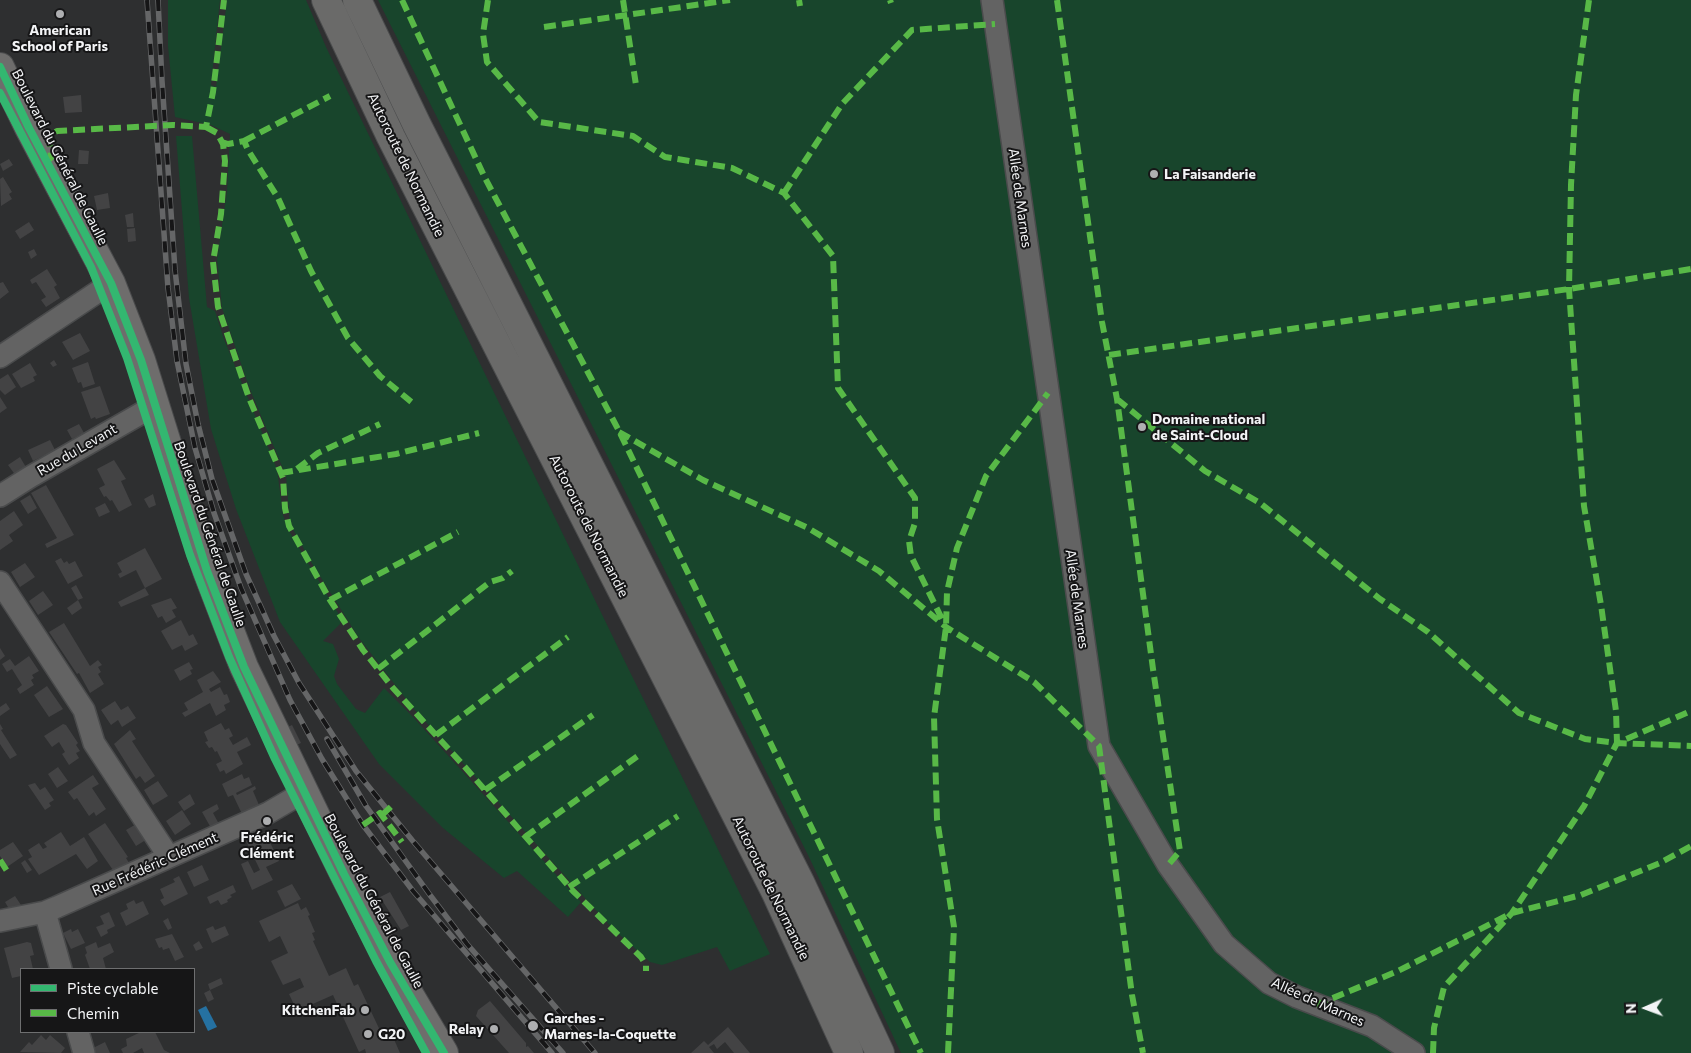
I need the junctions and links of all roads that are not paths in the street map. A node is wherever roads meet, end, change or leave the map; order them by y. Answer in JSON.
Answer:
{"nodes":[{"id":1,"x":326,"y":0,"type":"edge"},
{"id":2,"x":357,"y":0,"type":"edge"},
{"id":3,"x":992,"y":0,"type":"edge"},
{"id":4,"x":0,"y":67,"type":"edge"},
{"id":5,"x":0,"y":93,"type":"edge"},
{"id":6,"x":106,"y":287,"type":"junction"},
{"id":7,"x":0,"y":357,"type":"edge"},
{"id":8,"x":149,"y":409,"type":"junction"},
{"id":9,"x":0,"y":496,"type":"edge"},
{"id":10,"x":0,"y":582,"type":"edge"},
{"id":11,"x":299,"y":795,"type":"junction"},
{"id":12,"x":169,"y":858,"type":"junction"},
{"id":13,"x":45,"y":912,"type":"junction"},
{"id":14,"x":0,"y":921,"type":"edge"},
{"id":15,"x":61,"y":968,"type":"edge"},
{"id":16,"x":78,"y":1033,"type":"edge"},
{"id":17,"x":84,"y":1053,"type":"edge"},
{"id":18,"x":426,"y":1053,"type":"edge"},
{"id":19,"x":444,"y":1053,"type":"edge"},
{"id":20,"x":850,"y":1053,"type":"edge"},
{"id":21,"x":880,"y":1053,"type":"edge"},
{"id":22,"x":1414,"y":1053,"type":"edge"}],
"edges":[{"from":1,"to":20,"type":"highway","name":"Autoroute de Normandie"},
{"from":2,"to":21,"type":"highway","name":"Autoroute de Normandie"},
{"from":3,"to":22,"type":"street","name":"Allée de Marnes"},
{"from":4,"to":6,"type":"main road","name":"Boulevard du Général de Gaulle"},
{"from":5,"to":6,"type":"main road","name":"Boulevard du Général de Gaulle"},
{"from":6,"to":7,"type":"street"},
{"from":6,"to":8,"type":"main road","name":"Boulevard du Général de Gaulle"},
{"from":8,"to":9,"type":"street","name":"Rue du Levant"},
{"from":8,"to":11,"type":"main road","name":"Boulevard du Général de Gaulle"},
{"from":10,"to":12,"type":"street"},
{"from":11,"to":12,"type":"street","name":"Rue Frédéric Clément"},
{"from":11,"to":18,"type":"main road","name":"Boulevard du Général de Gaulle"},
{"from":11,"to":19,"type":"main road","name":"Boulevard du Général de Gaulle"},
{"from":12,"to":13,"type":"street","name":"Rue Frédéric Clément"},
{"from":13,"to":14,"type":"street","name":"Rue Frédéric Clément"},
{"from":13,"to":15,"type":"street"},
{"from":16,"to":17,"type":"street"}]}
